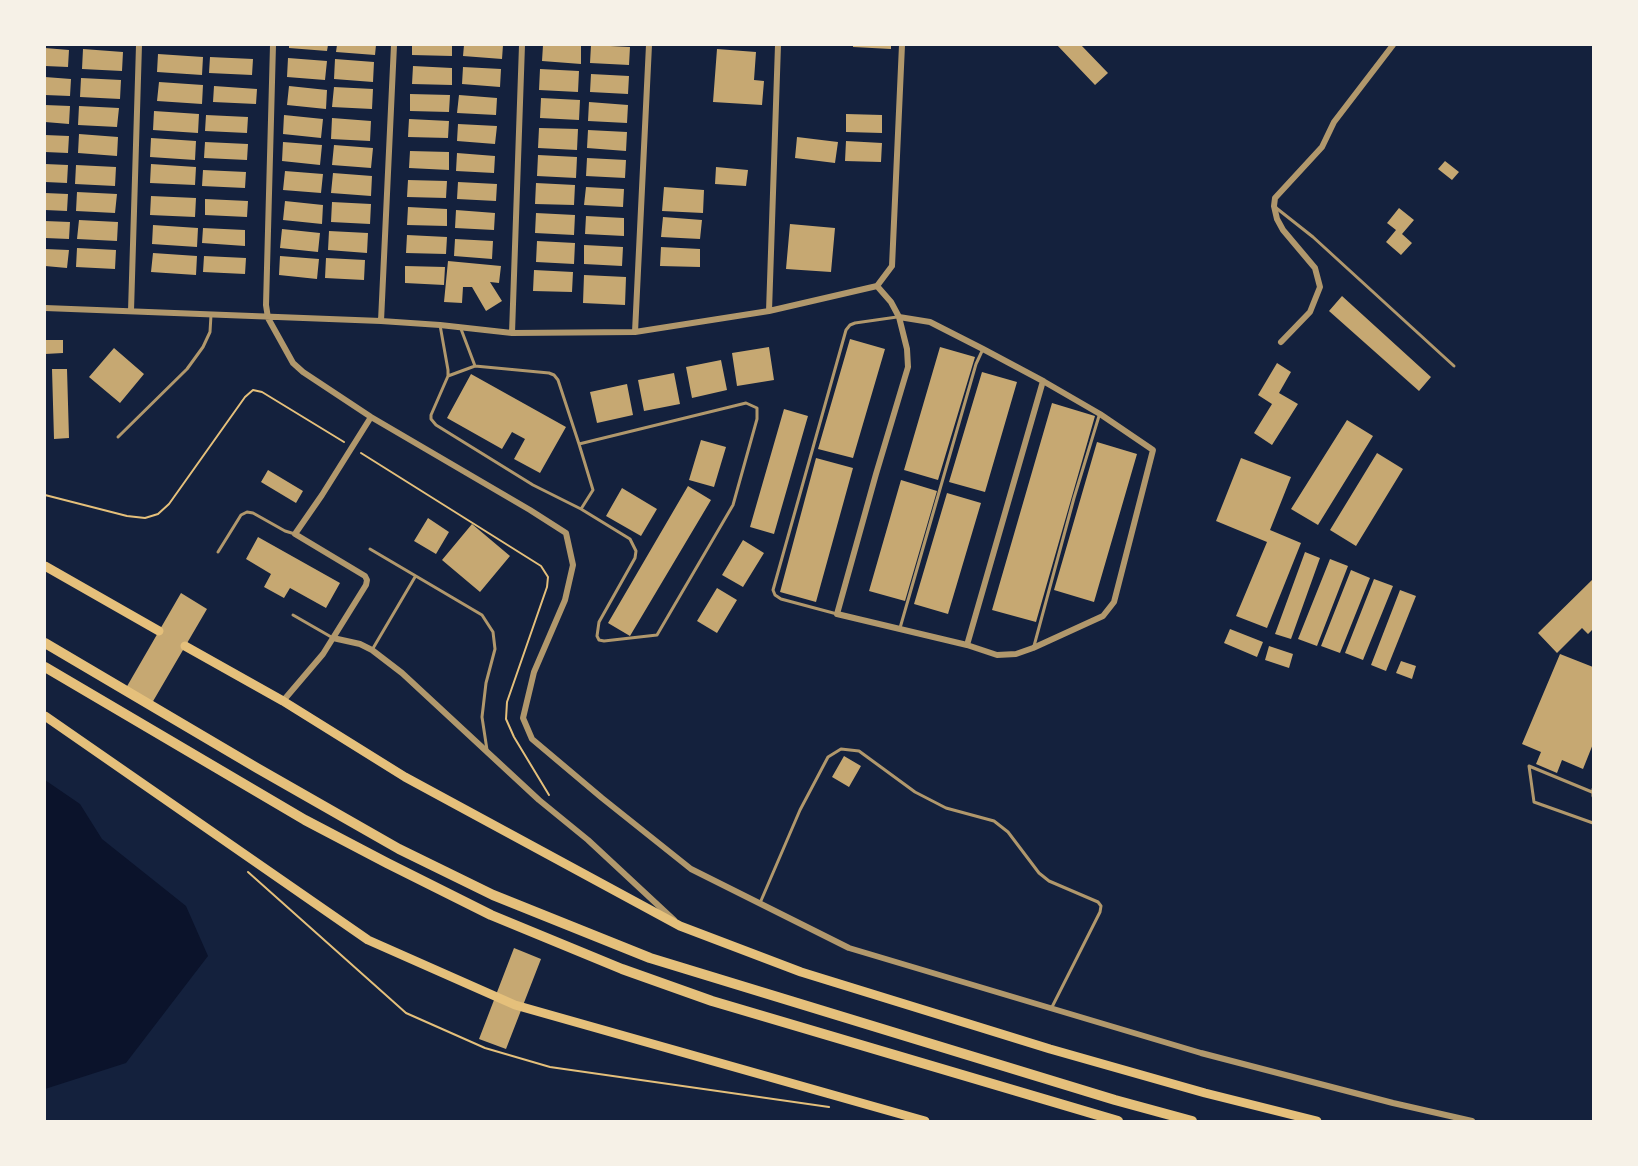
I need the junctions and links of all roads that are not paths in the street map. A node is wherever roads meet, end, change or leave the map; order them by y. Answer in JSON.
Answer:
{"nodes":[{"id":1,"x":139,"y":45,"type":"edge"},
{"id":2,"x":273,"y":45,"type":"edge"},
{"id":3,"x":394,"y":45,"type":"edge"},
{"id":4,"x":522,"y":45,"type":"edge"},
{"id":5,"x":649,"y":45,"type":"edge"},
{"id":6,"x":778,"y":45,"type":"edge"},
{"id":7,"x":902,"y":45,"type":"edge"},
{"id":8,"x":1393,"y":45,"type":"edge"},
{"id":9,"x":1274,"y":206,"type":"junction"},
{"id":10,"x":877,"y":286,"type":"junction"},
{"id":11,"x":45,"y":308,"type":"edge"},
{"id":12,"x":131,"y":311,"type":"junction"},
{"id":13,"x":769,"y":311,"type":"junction"},
{"id":14,"x":211,"y":315,"type":"junction"},
{"id":15,"x":899,"y":316,"type":"junction"},
{"id":16,"x":268,"y":318,"type":"junction"},
{"id":17,"x":381,"y":321,"type":"junction"},
{"id":18,"x":440,"y":325,"type":"junction"},
{"id":19,"x":461,"y":328,"type":"junction"},
{"id":20,"x":635,"y":332,"type":"junction"},
{"id":21,"x":512,"y":333,"type":"junction"},
{"id":22,"x":1281,"y":342,"type":"dead end"},
{"id":23,"x":983,"y":349,"type":"junction"},
{"id":24,"x":475,"y":366,"type":"junction"},
{"id":25,"x":1454,"y":366,"type":"dead end"},
{"id":26,"x":448,"y":376,"type":"junction"},
{"id":27,"x":1043,"y":381,"type":"junction"},
{"id":28,"x":1100,"y":414,"type":"junction"},
{"id":29,"x":371,"y":417,"type":"junction"},
{"id":30,"x":118,"y":437,"type":"dead end"},
{"id":31,"x":579,"y":444,"type":"junction"},
{"id":32,"x":581,"y":509,"type":"junction"},
{"id":33,"x":295,"y":534,"type":"junction"},
{"id":34,"x":370,"y":549,"type":"dead end"},
{"id":35,"x":218,"y":552,"type":"dead end"},
{"id":36,"x":45,"y":566,"type":"edge"},
{"id":37,"x":416,"y":577,"type":"junction"},
{"id":38,"x":837,"y":614,"type":"junction"},
{"id":39,"x":293,"y":615,"type":"dead end"},
{"id":40,"x":900,"y":628,"type":"junction"},
{"id":41,"x":159,"y":631,"type":"dead end"},
{"id":42,"x":333,"y":638,"type":"junction"},
{"id":43,"x":45,"y":644,"type":"edge"},
{"id":44,"x":967,"y":645,"type":"junction"},
{"id":45,"x":185,"y":646,"type":"dead end"},
{"id":46,"x":1033,"y":648,"type":"junction"},
{"id":47,"x":372,"y":650,"type":"junction"},
{"id":48,"x":45,"y":667,"type":"edge"},
{"id":49,"x":283,"y":701,"type":"junction"},
{"id":50,"x":45,"y":716,"type":"edge"},
{"id":51,"x":487,"y":752,"type":"junction"},
{"id":52,"x":1593,"y":792,"type":"edge"},
{"id":53,"x":1593,"y":823,"type":"edge"},
{"id":54,"x":760,"y":903,"type":"junction"},
{"id":55,"x":680,"y":926,"type":"junction"},
{"id":56,"x":1051,"y":1009,"type":"junction"},
{"id":57,"x":925,"y":1121,"type":"edge"},
{"id":58,"x":1118,"y":1121,"type":"edge"},
{"id":59,"x":1192,"y":1121,"type":"edge"},
{"id":60,"x":1317,"y":1121,"type":"edge"},
{"id":61,"x":1472,"y":1121,"type":"edge"}],
"edges":[{"from":1,"to":12,"type":"street"},
{"from":2,"to":16,"type":"street"},
{"from":3,"to":17,"type":"street"},
{"from":4,"to":21,"type":"street"},
{"from":5,"to":20,"type":"street"},
{"from":6,"to":13,"type":"street"},
{"from":7,"to":10,"type":"street"},
{"from":8,"to":9,"type":"street"},
{"from":9,"to":22,"type":"street"},
{"from":9,"to":25,"type":"lane"},
{"from":10,"to":13,"type":"street"},
{"from":10,"to":15,"type":"street"},
{"from":11,"to":12,"type":"street"},
{"from":12,"to":14,"type":"street"},
{"from":13,"to":20,"type":"street"},
{"from":14,"to":16,"type":"street"},
{"from":14,"to":30,"type":"lane"},
{"from":15,"to":23,"type":"street"},
{"from":15,"to":38,"type":"street"},
{"from":15,"to":38,"type":"lane"},
{"from":16,"to":17,"type":"street"},
{"from":16,"to":29,"type":"street"},
{"from":17,"to":18,"type":"street"},
{"from":18,"to":19,"type":"street"},
{"from":18,"to":26,"type":"lane"},
{"from":19,"to":21,"type":"street"},
{"from":19,"to":24,"type":"lane"},
{"from":20,"to":21,"type":"street"},
{"from":23,"to":27,"type":"street"},
{"from":23,"to":40,"type":"lane"},
{"from":24,"to":26,"type":"lane"},
{"from":24,"to":31,"type":"lane"},
{"from":26,"to":32,"type":"lane"},
{"from":27,"to":28,"type":"street"},
{"from":27,"to":44,"type":"street"},
{"from":28,"to":46,"type":"lane"},
{"from":28,"to":46,"type":"street"},
{"from":29,"to":33,"type":"street"},
{"from":29,"to":54,"type":"street"},
{"from":31,"to":32,"type":"lane"},
{"from":31,"to":32,"type":"lane"},
{"from":33,"to":35,"type":"lane"},
{"from":33,"to":42,"type":"street"},
{"from":34,"to":37,"type":"lane"},
{"from":36,"to":41,"type":"main road"},
{"from":37,"to":47,"type":"lane"},
{"from":37,"to":51,"type":"lane"},
{"from":38,"to":40,"type":"street"},
{"from":39,"to":42,"type":"lane"},
{"from":40,"to":44,"type":"street"},
{"from":42,"to":47,"type":"street"},
{"from":42,"to":49,"type":"street"},
{"from":43,"to":59,"type":"highway"},
{"from":44,"to":46,"type":"street"},
{"from":45,"to":49,"type":"main road"},
{"from":47,"to":51,"type":"street"},
{"from":48,"to":58,"type":"highway"},
{"from":49,"to":55,"type":"main road"},
{"from":50,"to":57,"type":"main road"},
{"from":51,"to":55,"type":"street"},
{"from":52,"to":53,"type":"lane"},
{"from":54,"to":56,"type":"street"},
{"from":54,"to":56,"type":"lane"},
{"from":55,"to":60,"type":"main road"},
{"from":56,"to":61,"type":"street"}]}
